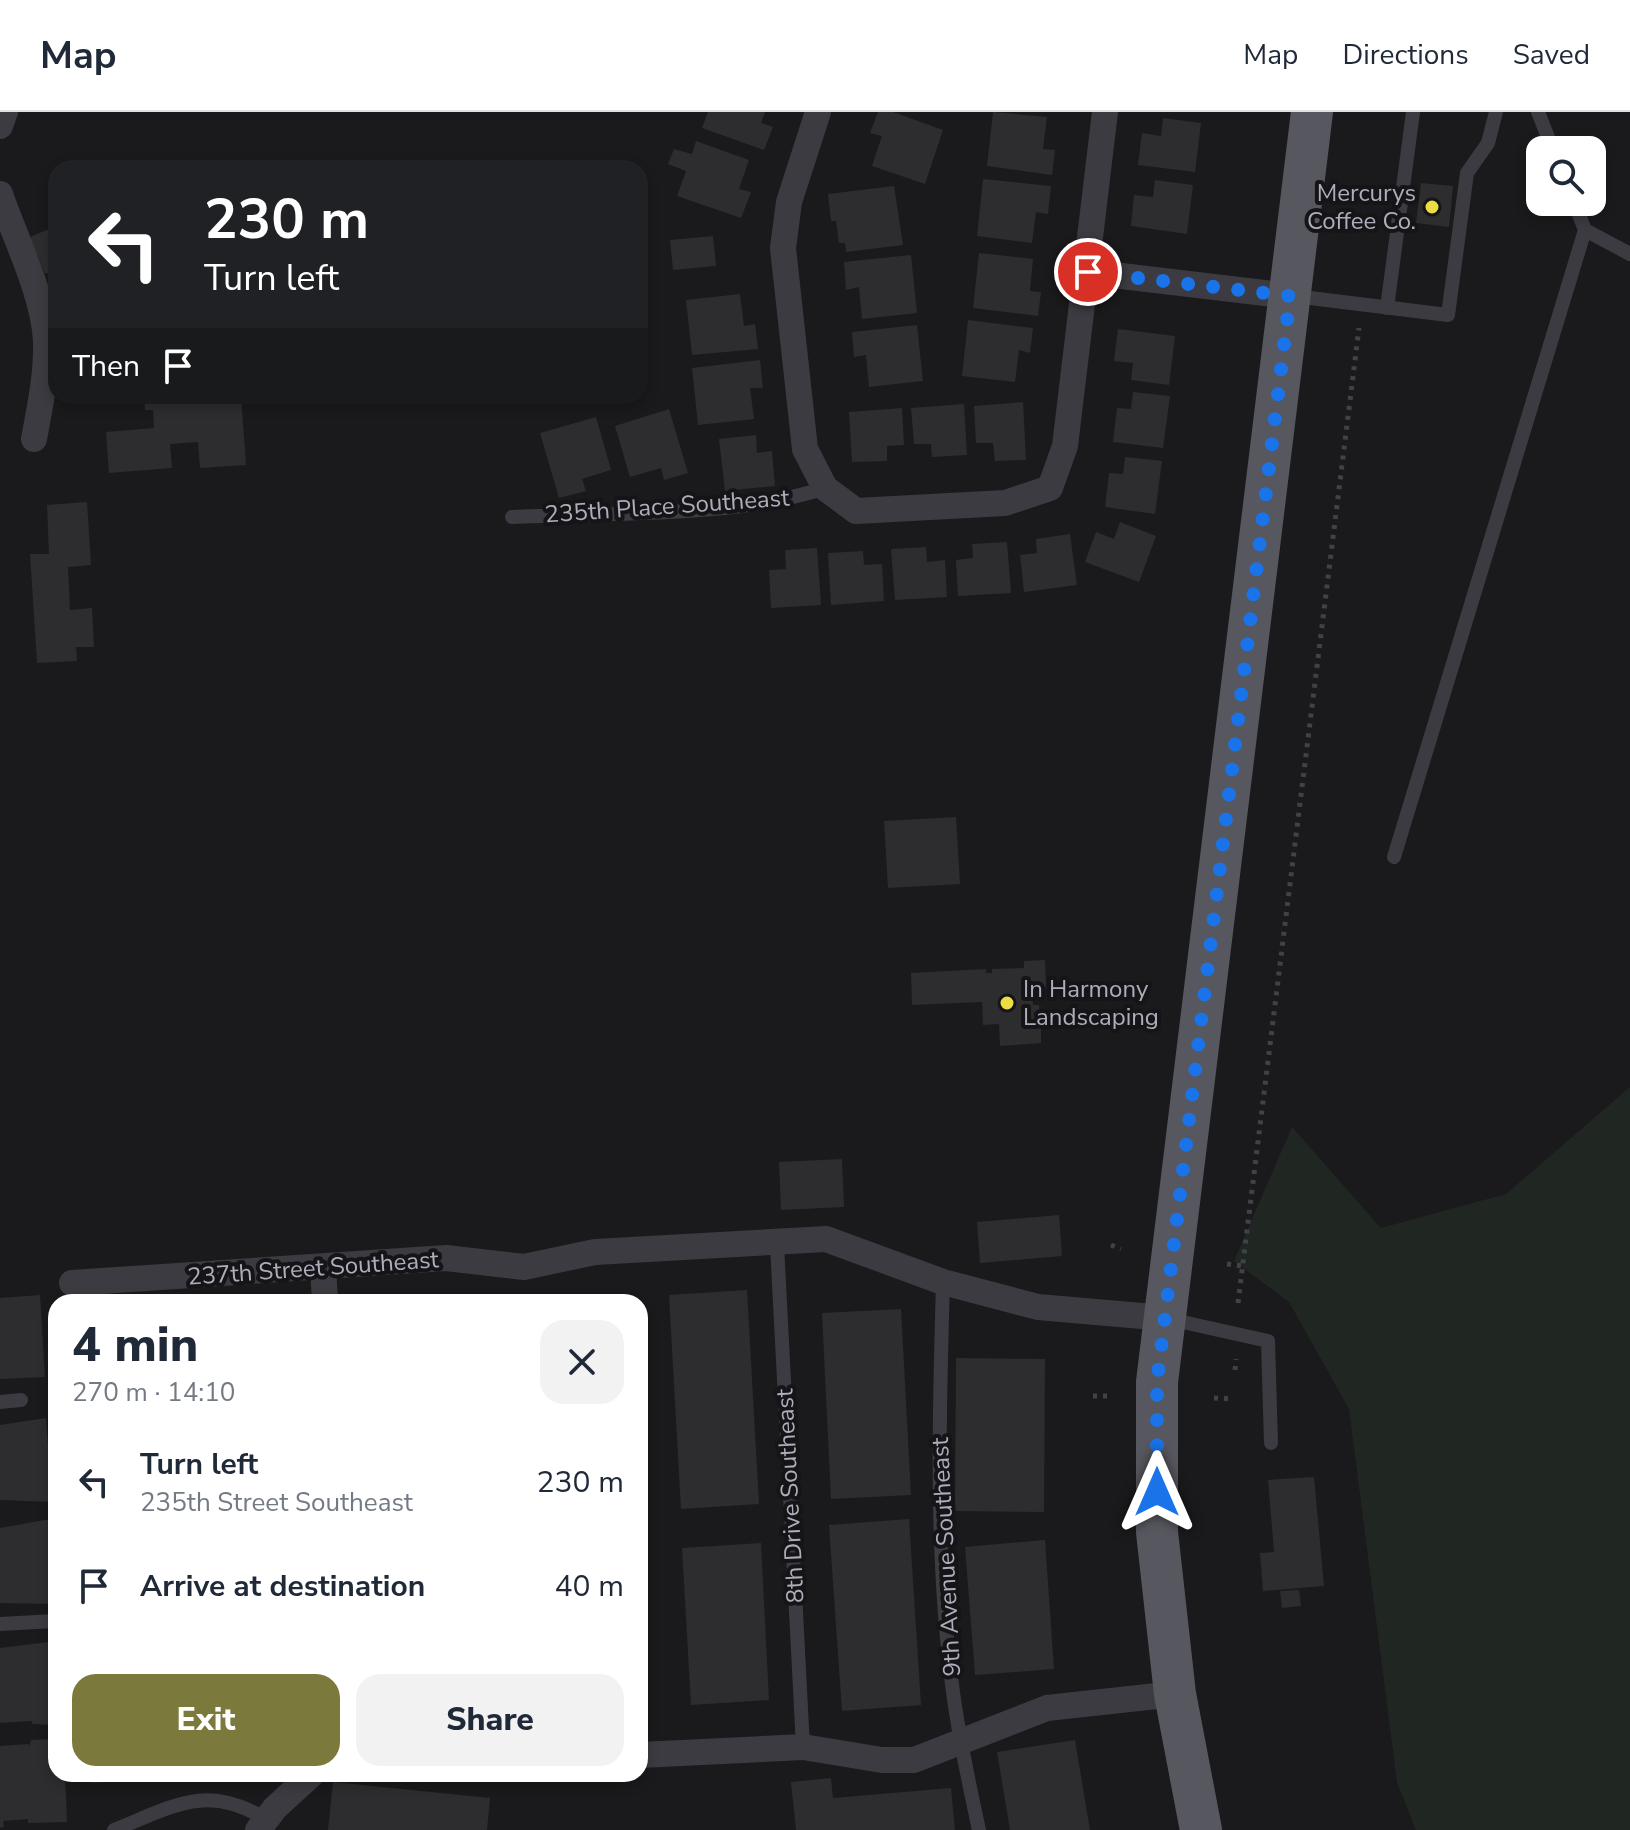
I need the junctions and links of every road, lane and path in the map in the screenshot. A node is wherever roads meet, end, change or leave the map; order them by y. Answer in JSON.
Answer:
{"nodes":[{"id":1,"x":5,"y":112,"type":"edge"},
{"id":2,"x":818,"y":112,"type":"edge"},
{"id":3,"x":1105,"y":112,"type":"edge"},
{"id":4,"x":1312,"y":112,"type":"edge"},
{"id":5,"x":1413,"y":112,"type":"edge"},
{"id":6,"x":1496,"y":112,"type":"edge"},
{"id":7,"x":1538,"y":112,"type":"edge"},
{"id":8,"x":0,"y":126,"type":"edge"},
{"id":9,"x":1547,"y":136,"type":"edge"},
{"id":10,"x":0,"y":194,"type":"edge"},
{"id":11,"x":1580,"y":216,"type":"edge"},
{"id":12,"x":1585,"y":230,"type":"junction"},
{"id":13,"x":1630,"y":254,"type":"edge"},
{"id":14,"x":1088,"y":272,"type":"junction"},
{"id":15,"x":1290,"y":296,"type":"junction"},
{"id":16,"x":1362,"y":305,"type":"junction"},
{"id":17,"x":1387,"y":308,"type":"junction"},
{"id":18,"x":34,"y":439,"type":"dead end"},
{"id":19,"x":825,"y":488,"type":"junction"},
{"id":20,"x":512,"y":517,"type":"dead end"},
{"id":21,"x":1394,"y":857,"type":"dead end"},
{"id":22,"x":777,"y":1245,"type":"junction"},
{"id":23,"x":1111,"y":1245,"type":"dead end"},
{"id":24,"x":1121,"y":1249,"type":"dead end"},
{"id":25,"x":1227,"y":1264,"type":"dead end"},
{"id":26,"x":1242,"y":1266,"type":"junction"},
{"id":27,"x":323,"y":1267,"type":"junction"},
{"id":28,"x":943,"y":1282,"type":"junction"},
{"id":29,"x":72,"y":1283,"type":"dead end"},
{"id":30,"x":325,"y":1294,"type":"edge"},
{"id":31,"x":1238,"y":1303,"type":"dead end"},
{"id":32,"x":1165,"y":1318,"type":"junction"},
{"id":33,"x":1236,"y":1358,"type":"dead end"},
{"id":34,"x":1235,"y":1370,"type":"dead end"},
{"id":35,"x":1093,"y":1396,"type":"dead end"},
{"id":36,"x":1109,"y":1396,"type":"dead end"},
{"id":37,"x":1214,"y":1398,"type":"dead end"},
{"id":38,"x":1233,"y":1399,"type":"dead end"},
{"id":39,"x":21,"y":1400,"type":"dead end"},
{"id":40,"x":0,"y":1402,"type":"edge"},
{"id":41,"x":1271,"y":1443,"type":"dead end"},
{"id":42,"x":48,"y":1621,"type":"edge"},
{"id":43,"x":0,"y":1624,"type":"edge"},
{"id":44,"x":1175,"y":1694,"type":"junction"},
{"id":45,"x":960,"y":1744,"type":"junction"},
{"id":46,"x":803,"y":1747,"type":"junction"},
{"id":47,"x":648,"y":1755,"type":"edge"},
{"id":48,"x":304,"y":1782,"type":"edge"},
{"id":49,"x":262,"y":1824,"type":"edge"},
{"id":50,"x":114,"y":1830,"type":"edge"},
{"id":51,"x":979,"y":1830,"type":"edge"},
{"id":52,"x":1201,"y":1830,"type":"edge"}],
"edges":[{"from":1,"to":8,"type":"street"},
{"from":2,"to":19,"type":"street"},
{"from":3,"to":14,"type":"street"},
{"from":4,"to":15,"type":"main road"},
{"from":5,"to":17,"type":"lane"},
{"from":6,"to":17,"type":"lane"},
{"from":7,"to":9,"type":"lane"},
{"from":10,"to":18,"type":"street"},
{"from":11,"to":12,"type":"lane"},
{"from":12,"to":13,"type":"lane"},
{"from":12,"to":21,"type":"lane"},
{"from":14,"to":15,"type":"street"},
{"from":14,"to":19,"type":"street"},
{"from":15,"to":16,"type":"lane"},
{"from":15,"to":32,"type":"main road"},
{"from":16,"to":17,"type":"lane"},
{"from":16,"to":26,"type":"path"},
{"from":19,"to":20,"type":"lane","name":"235th Place Southeast"},
{"from":22,"to":27,"type":"street","name":"237th Street Southeast"},
{"from":22,"to":28,"type":"street","name":"237th Street Southeast"},
{"from":22,"to":46,"type":"lane","name":"8th Drive Southeast"},
{"from":23,"to":24,"type":"path"},
{"from":25,"to":26,"type":"path"},
{"from":26,"to":31,"type":"path"},
{"from":27,"to":29,"type":"street","name":"237th Street Southeast"},
{"from":27,"to":30,"type":"street"},
{"from":28,"to":32,"type":"street","name":"237th Street Southeast"},
{"from":28,"to":45,"type":"lane","name":"9th Avenue Southeast"},
{"from":32,"to":41,"type":"lane"},
{"from":32,"to":44,"type":"main road"},
{"from":33,"to":34,"type":"path"},
{"from":35,"to":36,"type":"path"},
{"from":37,"to":38,"type":"path"},
{"from":39,"to":40,"type":"lane"},
{"from":42,"to":43,"type":"lane"},
{"from":44,"to":45,"type":"street"},
{"from":44,"to":52,"type":"main road"},
{"from":45,"to":46,"type":"street"},
{"from":45,"to":51,"type":"lane","name":"9th Avenue Southeast"},
{"from":46,"to":47,"type":"street"},
{"from":48,"to":49,"type":"street"},
{"from":49,"to":50,"type":"lane"}]}
